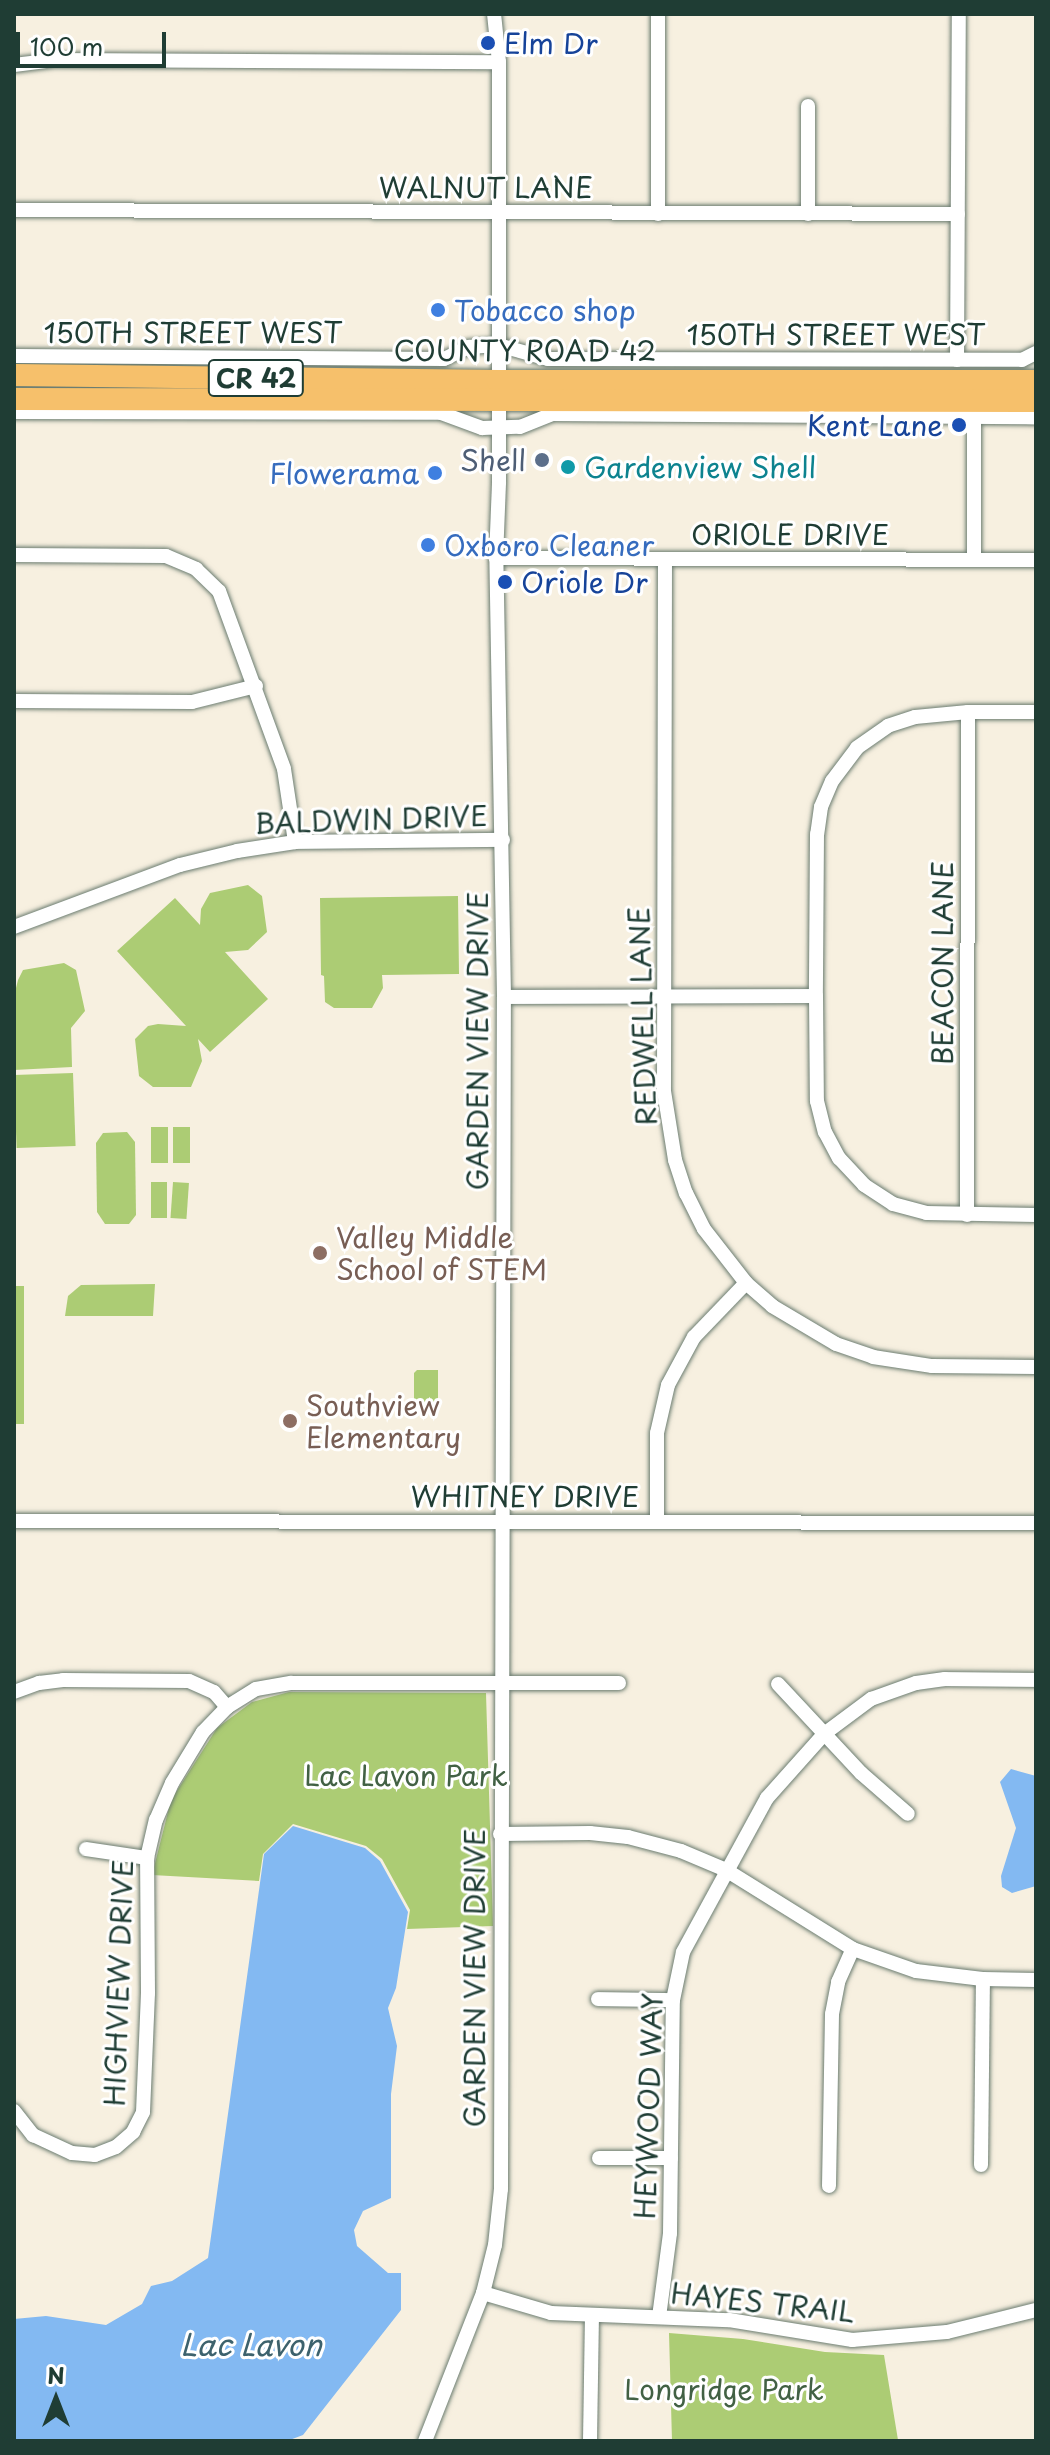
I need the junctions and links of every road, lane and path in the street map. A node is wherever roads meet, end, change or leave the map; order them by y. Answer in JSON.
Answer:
{"nodes":[{"id":1,"x":494,"y":14,"type":"edge"},
{"id":2,"x":658,"y":14,"type":"edge"},
{"id":3,"x":959,"y":14,"type":"edge"},
{"id":4,"x":499,"y":62,"type":"junction"},
{"id":5,"x":14,"y":65,"type":"edge"},
{"id":6,"x":808,"y":106,"type":"dead end"},
{"id":7,"x":14,"y":210,"type":"edge"},
{"id":8,"x":499,"y":214,"type":"junction"},
{"id":9,"x":658,"y":214,"type":"junction"},
{"id":10,"x":808,"y":214,"type":"junction"},
{"id":11,"x":958,"y":214,"type":"junction"},
{"id":12,"x":498,"y":345,"type":"junction"},
{"id":13,"x":1036,"y":353,"type":"edge"},
{"id":14,"x":14,"y":356,"type":"edge"},
{"id":15,"x":957,"y":360,"type":"junction"},
{"id":16,"x":14,"y":375,"type":"edge"},
{"id":17,"x":1036,"y":381,"type":"edge"},
{"id":18,"x":498,"y":392,"type":"junction"},
{"id":19,"x":14,"y":399,"type":"edge"},
{"id":20,"x":1036,"y":401,"type":"edge"},
{"id":21,"x":974,"y":409,"type":"junction"},
{"id":22,"x":14,"y":412,"type":"edge"},
{"id":23,"x":1036,"y":417,"type":"edge"},
{"id":24,"x":498,"y":427,"type":"junction"},
{"id":25,"x":14,"y":555,"type":"edge"},
{"id":26,"x":496,"y":558,"type":"junction"},
{"id":27,"x":665,"y":559,"type":"junction"},
{"id":28,"x":974,"y":560,"type":"junction"},
{"id":29,"x":1036,"y":560,"type":"edge"},
{"id":30,"x":256,"y":686,"type":"junction"},
{"id":31,"x":14,"y":701,"type":"edge"},
{"id":32,"x":968,"y":712,"type":"junction"},
{"id":33,"x":1036,"y":712,"type":"edge"},
{"id":34,"x":503,"y":840,"type":"junction"},
{"id":35,"x":295,"y":842,"type":"junction"},
{"id":36,"x":14,"y":927,"type":"edge"},
{"id":37,"x":664,"y":996,"type":"junction"},
{"id":38,"x":816,"y":996,"type":"junction"},
{"id":39,"x":504,"y":997,"type":"junction"},
{"id":40,"x":967,"y":1215,"type":"junction"},
{"id":41,"x":1036,"y":1215,"type":"edge"},
{"id":42,"x":746,"y":1283,"type":"junction"},
{"id":43,"x":1036,"y":1367,"type":"edge"},
{"id":44,"x":14,"y":1521,"type":"edge"},
{"id":45,"x":500,"y":1522,"type":"junction"},
{"id":46,"x":657,"y":1522,"type":"junction"},
{"id":47,"x":1036,"y":1523,"type":"edge"},
{"id":48,"x":1036,"y":1680,"type":"edge"},
{"id":49,"x":500,"y":1683,"type":"junction"},
{"id":50,"x":619,"y":1683,"type":"dead end"},
{"id":51,"x":778,"y":1684,"type":"dead end"},
{"id":52,"x":14,"y":1692,"type":"edge"},
{"id":53,"x":227,"y":1707,"type":"junction"},
{"id":54,"x":824,"y":1734,"type":"junction"},
{"id":55,"x":908,"y":1814,"type":"dead end"},
{"id":56,"x":500,"y":1834,"type":"junction"},
{"id":57,"x":86,"y":1849,"type":"dead end"},
{"id":58,"x":147,"y":1858,"type":"junction"},
{"id":59,"x":726,"y":1870,"type":"junction"},
{"id":60,"x":853,"y":1949,"type":"junction"},
{"id":61,"x":983,"y":1979,"type":"junction"},
{"id":62,"x":1036,"y":1980,"type":"edge"},
{"id":63,"x":598,"y":1999,"type":"dead end"},
{"id":64,"x":673,"y":2000,"type":"junction"},
{"id":65,"x":14,"y":2111,"type":"edge"},
{"id":66,"x":599,"y":2158,"type":"dead end"},
{"id":67,"x":671,"y":2158,"type":"junction"},
{"id":68,"x":981,"y":2165,"type":"dead end"},
{"id":69,"x":829,"y":2186,"type":"dead end"},
{"id":70,"x":483,"y":2293,"type":"junction"},
{"id":71,"x":1036,"y":2310,"type":"edge"},
{"id":72,"x":592,"y":2316,"type":"junction"},
{"id":73,"x":659,"y":2317,"type":"junction"},
{"id":74,"x":425,"y":2441,"type":"edge"},
{"id":75,"x":590,"y":2441,"type":"edge"}],
"edges":[{"from":1,"to":4,"type":"street","name":"GARDEN VIEW DRIVE"},
{"from":2,"to":9,"type":"street"},
{"from":3,"to":11,"type":"street"},
{"from":4,"to":5,"type":"street"},
{"from":4,"to":8,"type":"street","name":"GARDEN VIEW DRIVE"},
{"from":6,"to":10,"type":"street"},
{"from":7,"to":8,"type":"street","name":"WALNUT LANE"},
{"from":8,"to":9,"type":"street","name":"WALNUT LANE"},
{"from":8,"to":12,"type":"street","name":"GARDEN VIEW DRIVE"},
{"from":9,"to":10,"type":"street","name":"WALNUT LANE"},
{"from":10,"to":11,"type":"street","name":"WALNUT LANE"},
{"from":11,"to":15,"type":"street"},
{"from":12,"to":14,"type":"street","name":"150TH STREET WEST"},
{"from":12,"to":15,"type":"street","name":"150TH STREET WEST"},
{"from":12,"to":18,"type":"street","name":"GARDEN VIEW DRIVE"},
{"from":13,"to":15,"type":"street","name":"150TH STREET WEST"},
{"from":16,"to":18,"type":"highway","name":"COUNTY ROAD 42","number":"CR 42"},
{"from":17,"to":18,"type":"highway","name":"COUNTY ROAD 42","number":"CR 42"},
{"from":18,"to":19,"type":"highway","name":"COUNTY ROAD 42","number":"CR 42"},
{"from":18,"to":21,"type":"highway","name":"COUNTY ROAD 42","number":"CR 42"},
{"from":18,"to":24,"type":"street","name":"GARDEN VIEW DRIVE"},
{"from":20,"to":21,"type":"highway","name":"COUNTY ROAD 42","number":"CR 42"},
{"from":21,"to":23,"type":"street"},
{"from":21,"to":24,"type":"street"},
{"from":21,"to":28,"type":"street"},
{"from":22,"to":24,"type":"street"},
{"from":24,"to":26,"type":"street","name":"GARDEN VIEW DRIVE"},
{"from":25,"to":30,"type":"street"},
{"from":26,"to":27,"type":"street","name":"ORIOLE DRIVE"},
{"from":26,"to":34,"type":"street","name":"GARDEN VIEW DRIVE"},
{"from":27,"to":28,"type":"street","name":"ORIOLE DRIVE"},
{"from":27,"to":37,"type":"street","name":"REDWELL LANE"},
{"from":28,"to":29,"type":"street","name":"ORIOLE DRIVE"},
{"from":30,"to":31,"type":"street"},
{"from":30,"to":35,"type":"street"},
{"from":32,"to":33,"type":"street"},
{"from":32,"to":38,"type":"street"},
{"from":32,"to":40,"type":"street","name":"BEACON LANE"},
{"from":34,"to":35,"type":"street","name":"BALDWIN DRIVE"},
{"from":34,"to":39,"type":"street","name":"GARDEN VIEW DRIVE"},
{"from":35,"to":36,"type":"street","name":"BALDWIN DRIVE"},
{"from":37,"to":38,"type":"street"},
{"from":37,"to":39,"type":"street"},
{"from":37,"to":42,"type":"street","name":"REDWELL LANE"},
{"from":38,"to":40,"type":"street"},
{"from":39,"to":45,"type":"street","name":"GARDEN VIEW DRIVE"},
{"from":40,"to":41,"type":"street"},
{"from":42,"to":43,"type":"street","name":"REDWELL LANE"},
{"from":42,"to":46,"type":"street"},
{"from":44,"to":45,"type":"street","name":"WHITNEY DRIVE"},
{"from":45,"to":46,"type":"street","name":"WHITNEY DRIVE"},
{"from":45,"to":49,"type":"street","name":"GARDEN VIEW DRIVE"},
{"from":46,"to":47,"type":"street","name":"WHITNEY DRIVE"},
{"from":48,"to":54,"type":"street","name":"HEYWOOD WAY"},
{"from":49,"to":50,"type":"street","name":"HIGHVIEW DRIVE"},
{"from":49,"to":53,"type":"street","name":"HIGHVIEW DRIVE"},
{"from":49,"to":56,"type":"street","name":"GARDEN VIEW DRIVE"},
{"from":51,"to":54,"type":"street"},
{"from":52,"to":53,"type":"street"},
{"from":53,"to":58,"type":"street","name":"HIGHVIEW DRIVE"},
{"from":54,"to":55,"type":"street"},
{"from":54,"to":59,"type":"street","name":"HEYWOOD WAY"},
{"from":56,"to":59,"type":"street"},
{"from":56,"to":70,"type":"street","name":"GARDEN VIEW DRIVE"},
{"from":57,"to":58,"type":"street"},
{"from":58,"to":65,"type":"street","name":"HIGHVIEW DRIVE"},
{"from":59,"to":60,"type":"street"},
{"from":59,"to":64,"type":"street","name":"HEYWOOD WAY"},
{"from":60,"to":61,"type":"street"},
{"from":60,"to":69,"type":"street"},
{"from":61,"to":62,"type":"street"},
{"from":61,"to":68,"type":"street"},
{"from":63,"to":64,"type":"street"},
{"from":64,"to":67,"type":"street","name":"HEYWOOD WAY"},
{"from":66,"to":67,"type":"street"},
{"from":67,"to":73,"type":"street","name":"HEYWOOD WAY"},
{"from":70,"to":72,"type":"street","name":"HAYES TRAIL"},
{"from":70,"to":74,"type":"street","name":"GARDEN VIEW DRIVE"},
{"from":71,"to":73,"type":"street","name":"HAYES TRAIL"},
{"from":72,"to":73,"type":"street","name":"HAYES TRAIL"},
{"from":72,"to":75,"type":"street"}]}
